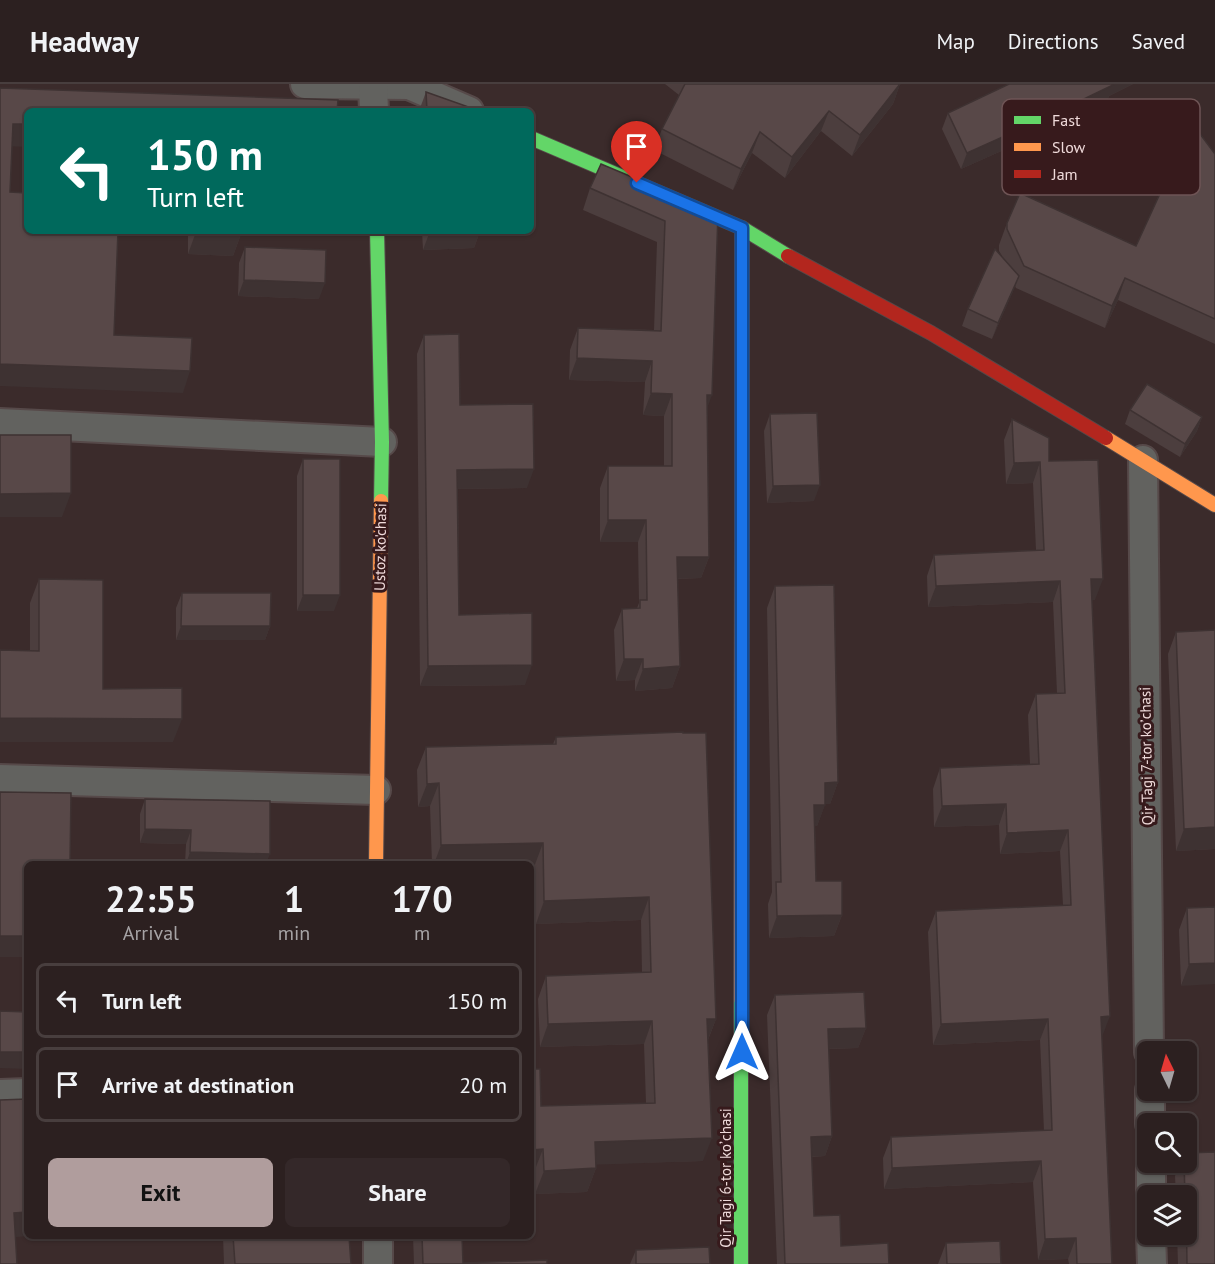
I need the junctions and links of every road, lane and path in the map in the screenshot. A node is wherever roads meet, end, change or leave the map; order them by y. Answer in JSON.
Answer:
{"nodes":[{"id":1,"x":305,"y":84,"type":"edge"},
{"id":2,"x":373,"y":85,"type":"edge"},
{"id":3,"x":409,"y":85,"type":"edge"},
{"id":4,"x":374,"y":108,"type":"edge"},
{"id":5,"x":462,"y":108,"type":"edge"},
{"id":6,"x":534,"y":139,"type":"edge"},
{"id":7,"x":742,"y":228,"type":"junction"},
{"id":8,"x":377,"y":234,"type":"edge"},
{"id":9,"x":0,"y":423,"type":"edge"},
{"id":10,"x":382,"y":442,"type":"junction"},
{"id":11,"x":1143,"y":460,"type":"junction"},
{"id":12,"x":1215,"y":505,"type":"edge"},
{"id":13,"x":0,"y":779,"type":"edge"},
{"id":14,"x":376,"y":790,"type":"junction"},
{"id":15,"x":376,"y":861,"type":"edge"},
{"id":16,"x":1149,"y":1041,"type":"edge"},
{"id":17,"x":24,"y":1093,"type":"edge"},
{"id":18,"x":0,"y":1094,"type":"edge"},
{"id":19,"x":378,"y":1239,"type":"edge"},
{"id":20,"x":1151,"y":1245,"type":"edge"},
{"id":21,"x":378,"y":1264,"type":"edge"},
{"id":22,"x":741,"y":1264,"type":"edge"},
{"id":23,"x":1152,"y":1264,"type":"edge"}],
"edges":[{"from":1,"to":2,"type":"street"},
{"from":2,"to":3,"type":"street"},
{"from":2,"to":4,"type":"street"},
{"from":3,"to":5,"type":"street"},
{"from":6,"to":7,"type":"street"},
{"from":7,"to":11,"type":"street"},
{"from":7,"to":22,"type":"street","name":"Qir Tagi 6-tor koʼchasi"},
{"from":8,"to":10,"type":"street","name":"Ustoz ko'chasi"},
{"from":9,"to":10,"type":"street"},
{"from":10,"to":14,"type":"street","name":"Ustoz ko'chasi"},
{"from":11,"to":12,"type":"street"},
{"from":11,"to":16,"type":"street","name":"Qir Tagi 7-tor koʼchasi"},
{"from":13,"to":14,"type":"street"},
{"from":14,"to":15,"type":"street","name":"Ustoz ko'chasi"},
{"from":17,"to":18,"type":"street"},
{"from":19,"to":21,"type":"street"},
{"from":20,"to":23,"type":"street"}]}
